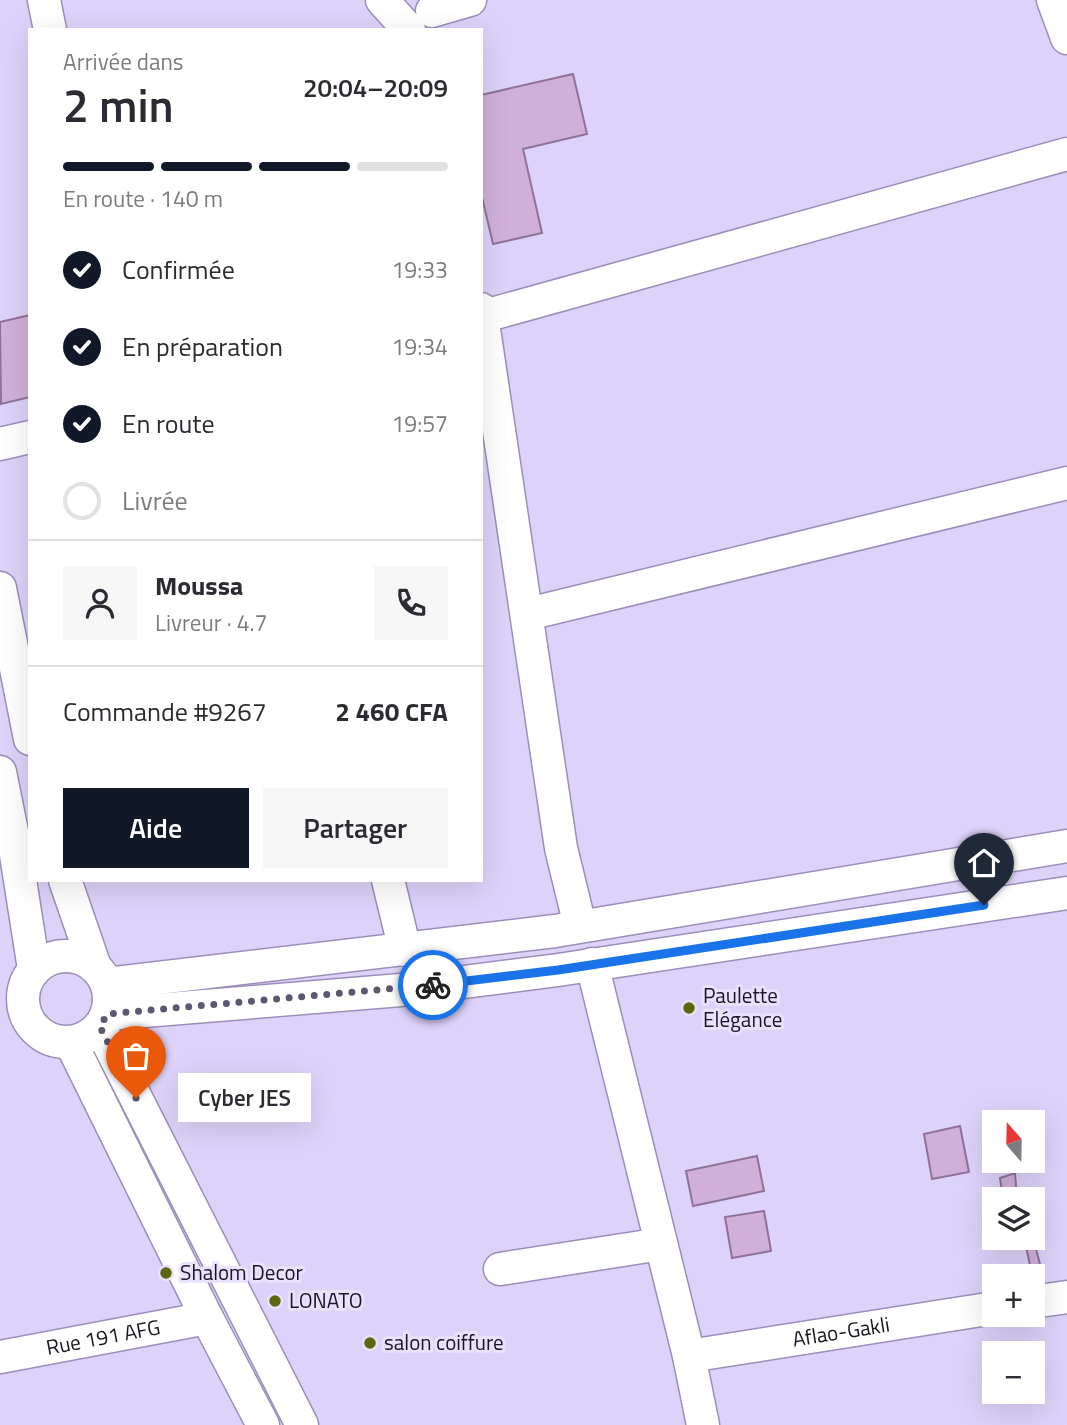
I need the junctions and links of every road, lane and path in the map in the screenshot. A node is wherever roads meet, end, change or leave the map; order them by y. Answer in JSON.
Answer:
{"nodes":[{"id":1,"x":44,"y":0,"type":"edge"},
{"id":2,"x":382,"y":0,"type":"edge"},
{"id":3,"x":470,"y":0,"type":"edge"},
{"id":4,"x":1053,"y":0,"type":"edge"},
{"id":5,"x":426,"y":18,"type":"edge"},
{"id":6,"x":50,"y":28,"type":"edge"},
{"id":7,"x":1067,"y":38,"type":"edge"},
{"id":8,"x":1067,"y":154,"type":"edge"},
{"id":9,"x":483,"y":314,"type":"edge"},
{"id":10,"x":483,"y":321,"type":"edge"},
{"id":11,"x":28,"y":437,"type":"edge"},
{"id":12,"x":0,"y":444,"type":"edge"},
{"id":13,"x":1067,"y":483,"type":"edge"},
{"id":14,"x":0,"y":588,"type":"edge"},
{"id":15,"x":528,"y":614,"type":"junction"},
{"id":16,"x":28,"y":729,"type":"edge"},
{"id":17,"x":0,"y":772,"type":"edge"},
{"id":18,"x":1067,"y":846,"type":"edge"},
{"id":19,"x":66,"y":882,"type":"edge"},
{"id":20,"x":388,"y":882,"type":"edge"},
{"id":21,"x":1067,"y":893,"type":"edge"},
{"id":22,"x":580,"y":926,"type":"junction"},
{"id":23,"x":405,"y":950,"type":"junction"},
{"id":24,"x":592,"y":964,"type":"junction"},
{"id":25,"x":21,"y":976,"type":"edge"},
{"id":26,"x":102,"y":998,"type":"junction"},
{"id":27,"x":12,"y":1016,"type":"edge"},
{"id":28,"x":71,"y":1043,"type":"junction"},
{"id":29,"x":661,"y":1244,"type":"junction"},
{"id":30,"x":500,"y":1269,"type":"dead end"},
{"id":31,"x":1067,"y":1297,"type":"edge"},
{"id":32,"x":1045,"y":1300,"type":"edge"},
{"id":33,"x":982,"y":1310,"type":"edge"},
{"id":34,"x":207,"y":1318,"type":"junction"},
{"id":35,"x":689,"y":1356,"type":"junction"},
{"id":36,"x":0,"y":1357,"type":"edge"},
{"id":37,"x":263,"y":1425,"type":"edge"},
{"id":38,"x":302,"y":1425,"type":"edge"},
{"id":39,"x":703,"y":1425,"type":"edge"}],
"edges":[{"from":1,"to":6,"type":"street"},
{"from":2,"to":5,"type":"street"},
{"from":3,"to":5,"type":"street"},
{"from":4,"to":7,"type":"street"},
{"from":8,"to":9,"type":"street"},
{"from":10,"to":15,"type":"street"},
{"from":11,"to":12,"type":"street"},
{"from":13,"to":15,"type":"street"},
{"from":14,"to":16,"type":"street"},
{"from":15,"to":22,"type":"street"},
{"from":17,"to":25,"type":"street"},
{"from":18,"to":22,"type":"street"},
{"from":19,"to":26,"type":"street"},
{"from":20,"to":23,"type":"street"},
{"from":21,"to":24,"type":"street"},
{"from":22,"to":23,"type":"street"},
{"from":23,"to":26,"type":"street"},
{"from":24,"to":26,"type":"street"},
{"from":24,"to":29,"type":"street"},
{"from":25,"to":26,"type":"street"},
{"from":25,"to":27,"type":"street"},
{"from":26,"to":28,"type":"street"},
{"from":26,"to":38,"type":"street"},
{"from":27,"to":28,"type":"street"},
{"from":28,"to":34,"type":"street"},
{"from":29,"to":30,"type":"street"},
{"from":29,"to":35,"type":"street"},
{"from":31,"to":32,"type":"street"},
{"from":33,"to":35,"type":"street","name":"Aflao-Gakli"},
{"from":34,"to":36,"type":"street","name":"Rue 191 AFG"},
{"from":34,"to":37,"type":"street"},
{"from":35,"to":39,"type":"street"}]}
